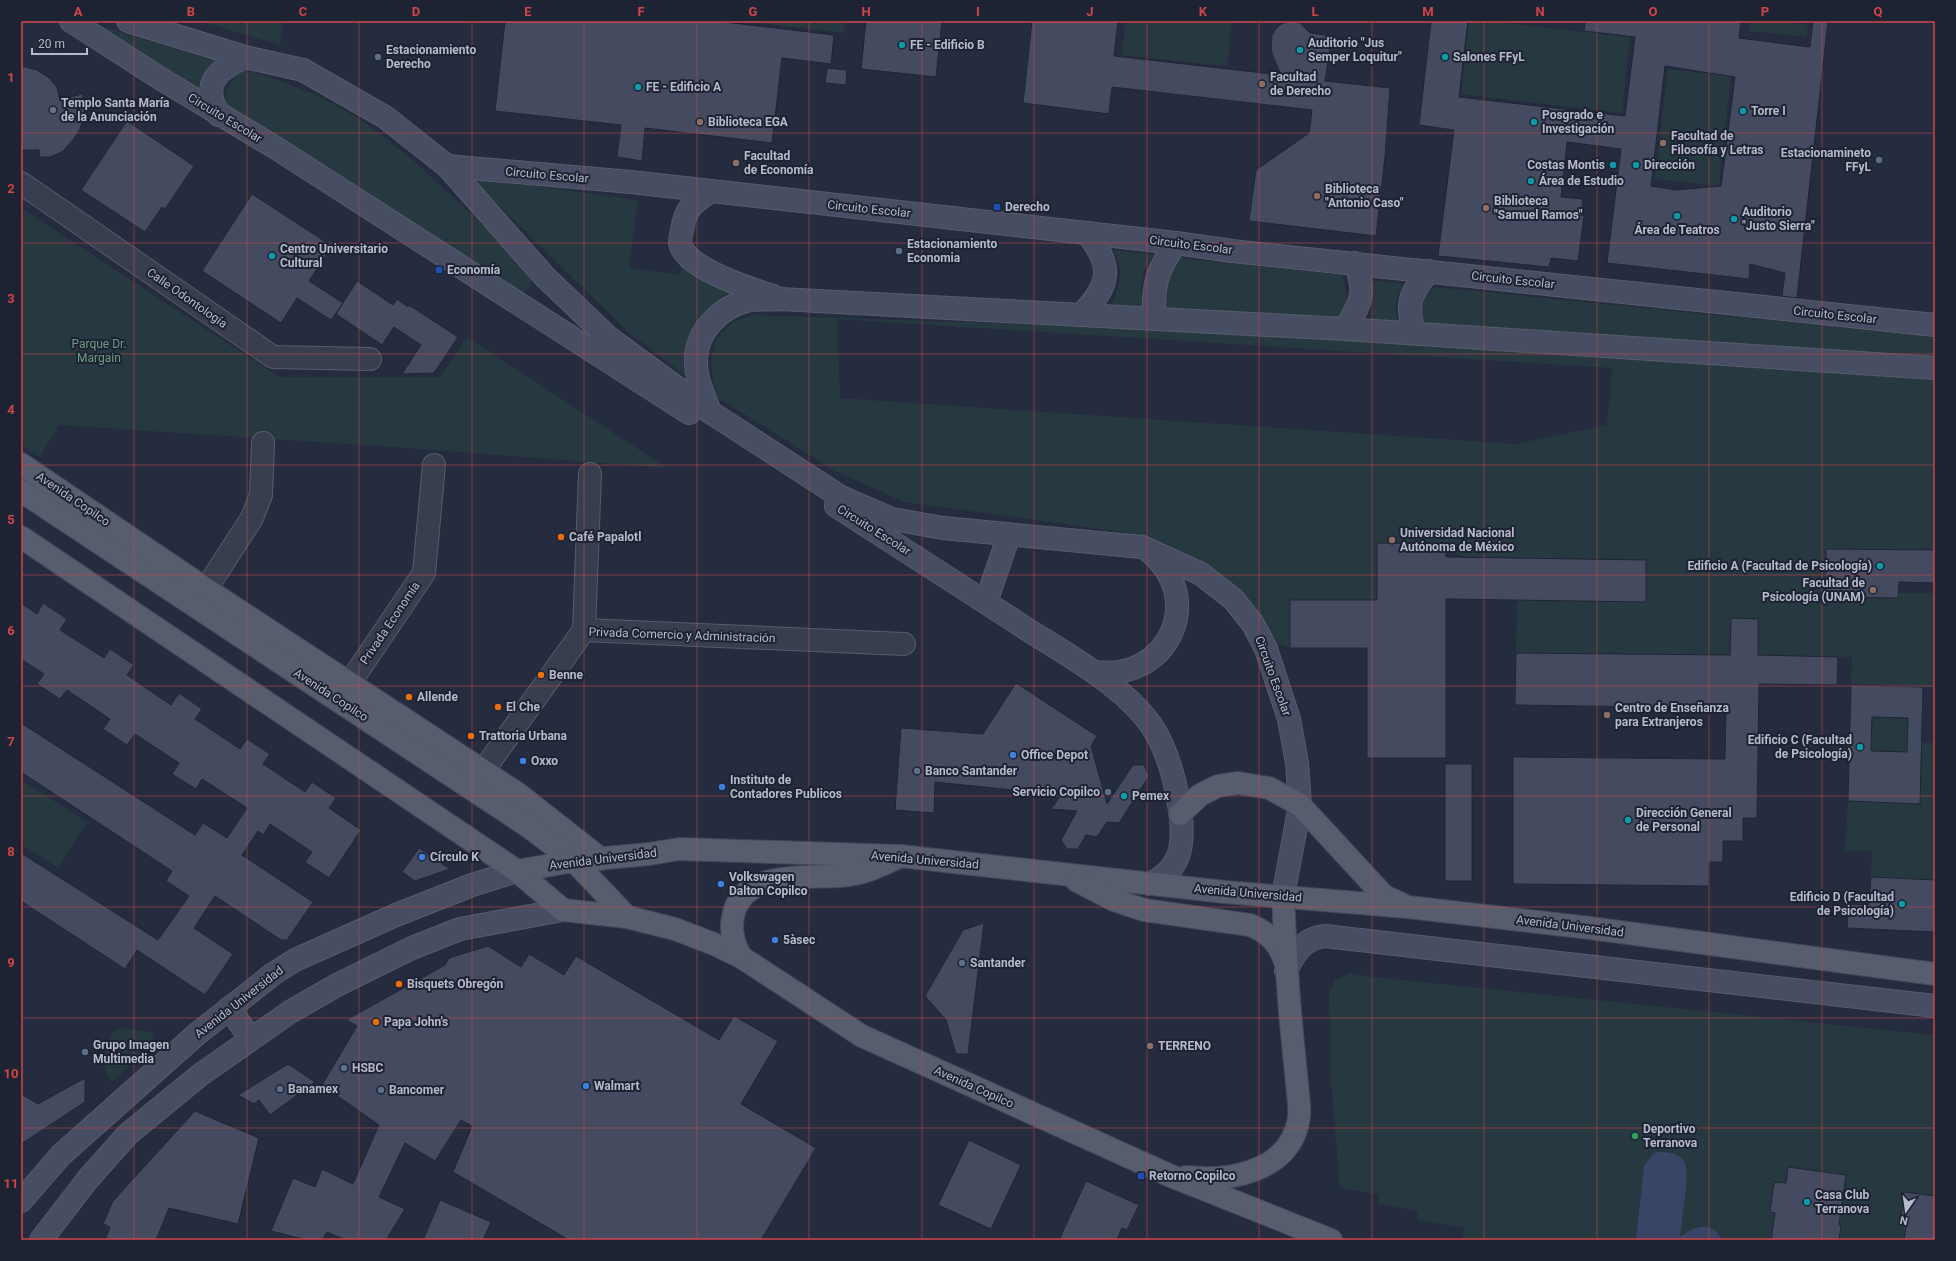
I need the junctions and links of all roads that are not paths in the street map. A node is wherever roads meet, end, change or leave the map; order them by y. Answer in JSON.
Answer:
{"nodes":[{"id":1,"x":71,"y":21,"type":"edge"},
{"id":2,"x":128,"y":21,"type":"edge"},
{"id":3,"x":245,"y":57,"type":"junction"},
{"id":4,"x":219,"y":115,"type":"junction"},
{"id":5,"x":447,"y":166,"type":"junction"},
{"id":6,"x":21,"y":183,"type":"edge"},
{"id":7,"x":711,"y":191,"type":"junction"},
{"id":8,"x":1087,"y":233,"type":"junction"},
{"id":9,"x":1176,"y":243,"type":"junction"},
{"id":10,"x":1355,"y":263,"type":"junction"},
{"id":11,"x":1429,"y":271,"type":"junction"},
{"id":12,"x":545,"y":277,"type":"junction"},
{"id":13,"x":780,"y":299,"type":"junction"},
{"id":14,"x":523,"y":307,"type":"junction"},
{"id":15,"x":1081,"y":315,"type":"junction"},
{"id":16,"x":1154,"y":318,"type":"junction"},
{"id":17,"x":1935,"y":325,"type":"edge"},
{"id":18,"x":1345,"y":329,"type":"junction"},
{"id":19,"x":1414,"y":333,"type":"junction"},
{"id":20,"x":370,"y":359,"type":"dead end"},
{"id":21,"x":1935,"y":368,"type":"edge"},
{"id":22,"x":710,"y":412,"type":"junction"},
{"id":23,"x":263,"y":443,"type":"dead end"},
{"id":24,"x":21,"y":464,"type":"edge"},
{"id":25,"x":434,"y":465,"type":"dead end"},
{"id":26,"x":590,"y":474,"type":"dead end"},
{"id":27,"x":21,"y":491,"type":"edge"},
{"id":28,"x":1009,"y":534,"type":"junction"},
{"id":29,"x":21,"y":537,"type":"edge"},
{"id":30,"x":1142,"y":547,"type":"junction"},
{"id":31,"x":206,"y":589,"type":"junction"},
{"id":32,"x":986,"y":602,"type":"junction"},
{"id":33,"x":584,"y":630,"type":"junction"},
{"id":34,"x":904,"y":644,"type":"dead end"},
{"id":35,"x":1094,"y":672,"type":"junction"},
{"id":36,"x":350,"y":684,"type":"junction"},
{"id":37,"x":483,"y":770,"type":"junction"},
{"id":38,"x":1300,"y":805,"type":"junction"},
{"id":39,"x":1180,"y":814,"type":"junction"},
{"id":40,"x":900,"y":856,"type":"junction"},
{"id":41,"x":601,"y":859,"type":"junction"},
{"id":42,"x":574,"y":861,"type":"junction"},
{"id":43,"x":517,"y":871,"type":"junction"},
{"id":44,"x":1066,"y":875,"type":"junction"},
{"id":45,"x":1150,"y":884,"type":"junction"},
{"id":46,"x":1283,"y":896,"type":"junction"},
{"id":47,"x":1408,"y":907,"type":"junction"},
{"id":48,"x":563,"y":910,"type":"junction"},
{"id":49,"x":627,"y":917,"type":"junction"},
{"id":50,"x":742,"y":957,"type":"junction"},
{"id":51,"x":1286,"y":971,"type":"junction"},
{"id":52,"x":1935,"y":974,"type":"edge"},
{"id":53,"x":1935,"y":1006,"type":"edge"},
{"id":54,"x":229,"y":1008,"type":"junction"},
{"id":55,"x":251,"y":1038,"type":"junction"},
{"id":56,"x":1171,"y":1176,"type":"junction"},
{"id":57,"x":21,"y":1201,"type":"edge"},
{"id":58,"x":41,"y":1240,"type":"edge"},
{"id":59,"x":1331,"y":1240,"type":"edge"}],
"edges":[{"from":1,"to":4,"type":"street","name":"Circuito Escolar"},
{"from":2,"to":3,"type":"street","name":"Circuito Escolar"},
{"from":3,"to":4,"type":"street"},
{"from":3,"to":5,"type":"street","name":"Circuito Escolar"},
{"from":4,"to":14,"type":"street","name":"Circuito Escolar"},
{"from":5,"to":7,"type":"street","name":"Circuito Escolar"},
{"from":5,"to":12,"type":"street","name":"Circuito Escolar"},
{"from":6,"to":20,"type":"street","name":"Calle Odontología"},
{"from":7,"to":8,"type":"street","name":"Circuito Escolar"},
{"from":7,"to":13,"type":"street"},
{"from":8,"to":9,"type":"street","name":"Circuito Escolar"},
{"from":8,"to":15,"type":"street"},
{"from":9,"to":10,"type":"street","name":"Circuito Escolar"},
{"from":9,"to":16,"type":"street"},
{"from":10,"to":11,"type":"street","name":"Circuito Escolar"},
{"from":10,"to":18,"type":"street"},
{"from":11,"to":17,"type":"street","name":"Circuito Escolar"},
{"from":11,"to":19,"type":"street"},
{"from":12,"to":14,"type":"street"},
{"from":12,"to":22,"type":"street","name":"Circuito Escolar"},
{"from":13,"to":15,"type":"street"},
{"from":13,"to":22,"type":"street"},
{"from":14,"to":32,"type":"street","name":"Circuito Escolar"},
{"from":15,"to":16,"type":"street"},
{"from":16,"to":18,"type":"street"},
{"from":18,"to":19,"type":"street"},
{"from":19,"to":21,"type":"street"},
{"from":22,"to":28,"type":"street","name":"Circuito Escolar"},
{"from":23,"to":31,"type":"street"},
{"from":24,"to":31,"type":"main road","name":"Avenida Copilco"},
{"from":25,"to":36,"type":"street","name":"Privada Economía"},
{"from":26,"to":33,"type":"street"},
{"from":27,"to":42,"type":"main road","name":"Avenida Copilco"},
{"from":28,"to":30,"type":"street","name":"Circuito Escolar"},
{"from":28,"to":32,"type":"street"},
{"from":29,"to":43,"type":"main road"},
{"from":30,"to":35,"type":"street"},
{"from":30,"to":38,"type":"street","name":"Circuito Escolar"},
{"from":31,"to":36,"type":"main road","name":"Avenida Copilco"},
{"from":32,"to":35,"type":"street","name":"Circuito Escolar"},
{"from":33,"to":34,"type":"street","name":"Privada Comercio y Administración"},
{"from":33,"to":37,"type":"street","name":"Privada Comercio y Administración"},
{"from":35,"to":39,"type":"street","name":"Circuito Escolar"},
{"from":36,"to":37,"type":"main road","name":"Avenida Copilco"},
{"from":37,"to":41,"type":"main road","name":"Avenida Copilco"},
{"from":38,"to":39,"type":"main road"},
{"from":38,"to":46,"type":"street","name":"Circuito Escolar"},
{"from":38,"to":47,"type":"main road"},
{"from":39,"to":45,"type":"street","name":"Circuito Escolar"},
{"from":40,"to":41,"type":"main road","name":"Avenida Universidad"},
{"from":40,"to":44,"type":"main road","name":"Avenida Universidad"},
{"from":40,"to":50,"type":"main road"},
{"from":41,"to":42,"type":"main road","name":"Avenida Universidad"},
{"from":42,"to":43,"type":"main road","name":"Avenida Universidad"},
{"from":42,"to":49,"type":"main road","name":"Avenida Copilco"},
{"from":43,"to":48,"type":"main road"},
{"from":43,"to":54,"type":"street","name":"Avenida Universidad"},
{"from":44,"to":45,"type":"main road","name":"Avenida Universidad"},
{"from":44,"to":51,"type":"main road"},
{"from":45,"to":46,"type":"main road","name":"Avenida Universidad"},
{"from":46,"to":47,"type":"main road","name":"Avenida Universidad"},
{"from":46,"to":51,"type":"main road"},
{"from":47,"to":52,"type":"main road","name":"Avenida Universidad"},
{"from":48,"to":49,"type":"main road","name":"Avenida Copilco"},
{"from":48,"to":55,"type":"street"},
{"from":49,"to":50,"type":"main road","name":"Avenida Copilco"},
{"from":50,"to":56,"type":"main road","name":"Avenida Copilco"},
{"from":51,"to":53,"type":"street"},
{"from":51,"to":56,"type":"main road"},
{"from":54,"to":55,"type":"street"},
{"from":54,"to":57,"type":"street","name":"Avenida Universidad"},
{"from":55,"to":58,"type":"street"},
{"from":56,"to":59,"type":"main road","name":"Avenida Copilco"}]}
